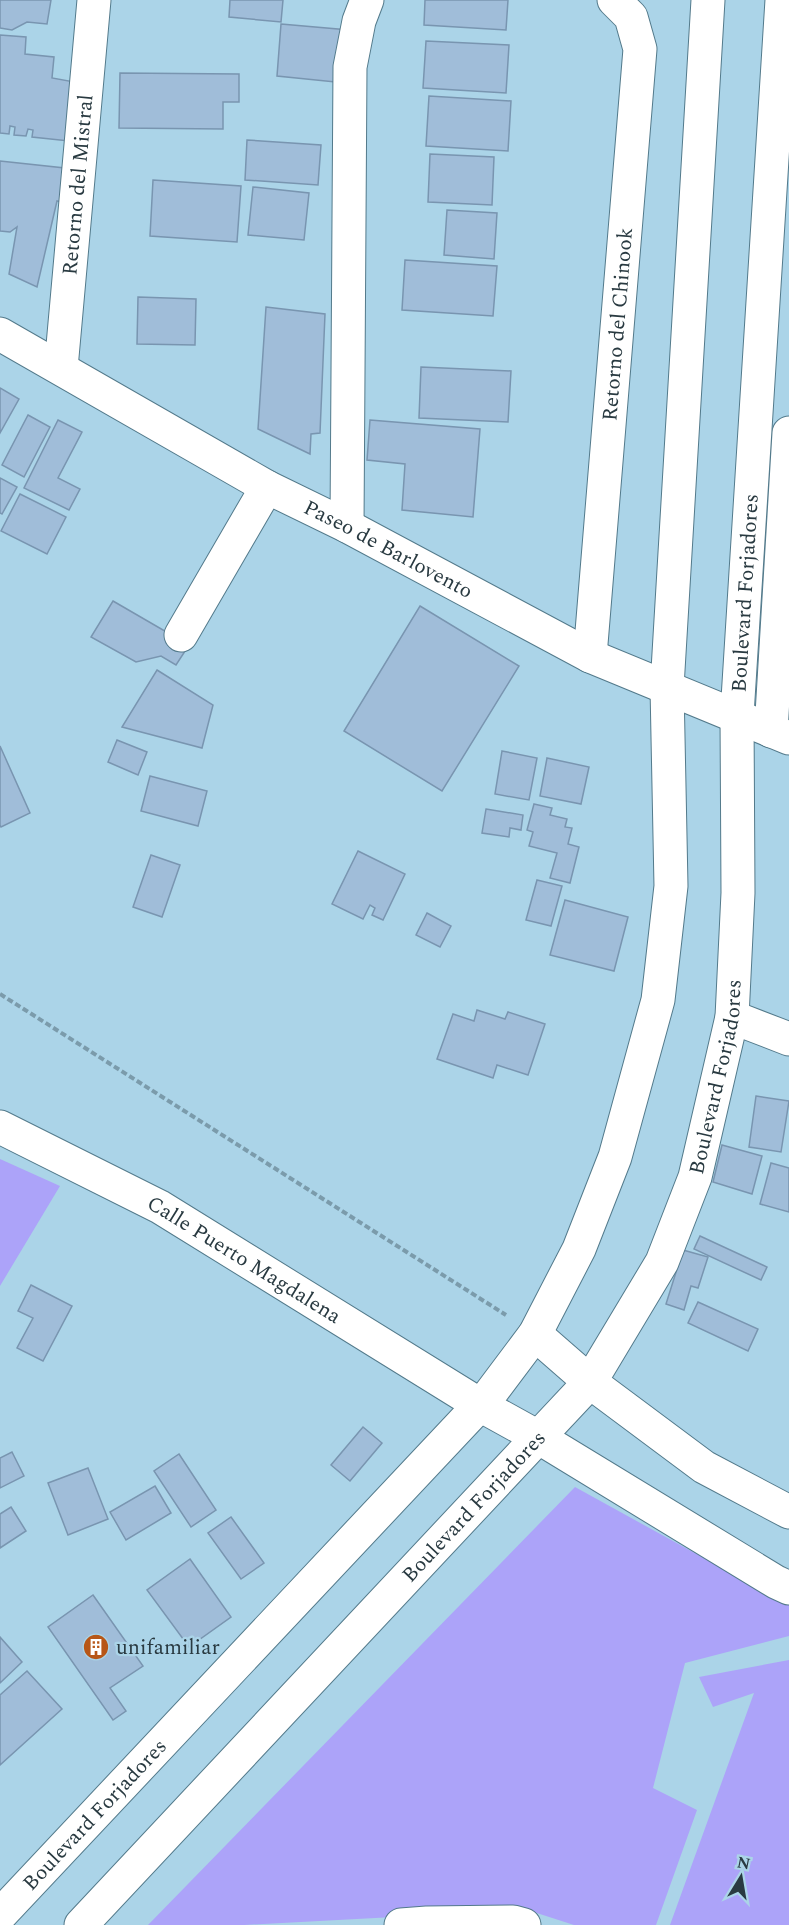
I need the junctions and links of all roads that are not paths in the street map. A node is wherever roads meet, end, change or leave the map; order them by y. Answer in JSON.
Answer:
{"nodes":[{"id":1,"x":94,"y":0,"type":"edge"},
{"id":2,"x":367,"y":0,"type":"edge"},
{"id":3,"x":614,"y":0,"type":"edge"},
{"id":4,"x":708,"y":0,"type":"edge"},
{"id":5,"x":782,"y":0,"type":"edge"},
{"id":6,"x":0,"y":334,"type":"edge"},
{"id":7,"x":61,"y":368,"type":"junction"},
{"id":8,"x":789,"y":433,"type":"edge"},
{"id":9,"x":267,"y":487,"type":"junction"},
{"id":10,"x":347,"y":526,"type":"junction"},
{"id":11,"x":181,"y":635,"type":"dead end"},
{"id":12,"x":590,"y":656,"type":"junction"},
{"id":13,"x":667,"y":687,"type":"junction"},
{"id":14,"x":737,"y":715,"type":"junction"},
{"id":15,"x":780,"y":735,"type":"edge"},
{"id":16,"x":732,"y":1017,"type":"junction"},
{"id":17,"x":789,"y":1039,"type":"edge"},
{"id":18,"x":0,"y":1127,"type":"edge"},
{"id":19,"x":535,"y":1334,"type":"junction"},
{"id":20,"x":590,"y":1382,"type":"junction"},
{"id":21,"x":480,"y":1405,"type":"junction"},
{"id":22,"x":538,"y":1437,"type":"junction"},
{"id":23,"x":789,"y":1512,"type":"edge"},
{"id":24,"x":789,"y":1588,"type":"edge"},
{"id":25,"x":0,"y":1915,"type":"edge"},
{"id":26,"x":81,"y":1925,"type":"edge"},
{"id":27,"x":401,"y":1925,"type":"edge"},
{"id":28,"x":524,"y":1925,"type":"edge"}],
"edges":[{"from":1,"to":7,"type":"street","name":"Retorno del Mistral"},
{"from":2,"to":10,"type":"street"},
{"from":3,"to":12,"type":"street","name":"Retorno del Chinook"},
{"from":4,"to":13,"type":"street","name":"Boulevard Forjadores"},
{"from":5,"to":14,"type":"street","name":"Boulevard Forjadores"},
{"from":6,"to":7,"type":"street","name":"Paseo de Barlovento"},
{"from":7,"to":9,"type":"street","name":"Paseo de Barlovento"},
{"from":8,"to":15,"type":"street"},
{"from":9,"to":10,"type":"street","name":"Paseo de Barlovento"},
{"from":9,"to":11,"type":"street"},
{"from":10,"to":12,"type":"street","name":"Paseo de Barlovento"},
{"from":12,"to":13,"type":"street","name":"Paseo de Barlovento"},
{"from":13,"to":14,"type":"street","name":"Paseo de Barlovento"},
{"from":13,"to":19,"type":"street","name":"Boulevard Forjadores"},
{"from":14,"to":15,"type":"street","name":"Paseo de Barlovento"},
{"from":14,"to":16,"type":"street","name":"Boulevard Forjadores"},
{"from":16,"to":17,"type":"street"},
{"from":16,"to":20,"type":"street","name":"Boulevard Forjadores"},
{"from":18,"to":21,"type":"street","name":"Calle Puerto Magdalena"},
{"from":19,"to":20,"type":"street"},
{"from":19,"to":21,"type":"street","name":"Boulevard Forjadores"},
{"from":20,"to":22,"type":"street","name":"Boulevard Forjadores"},
{"from":20,"to":23,"type":"street"},
{"from":21,"to":22,"type":"street","name":"Calle Puerto Magdalena"},
{"from":21,"to":25,"type":"street","name":"Boulevard Forjadores"},
{"from":22,"to":24,"type":"street","name":"Calle Puerto Magdalena"},
{"from":22,"to":26,"type":"street","name":"Boulevard Forjadores"},
{"from":27,"to":28,"type":"street"}]}
